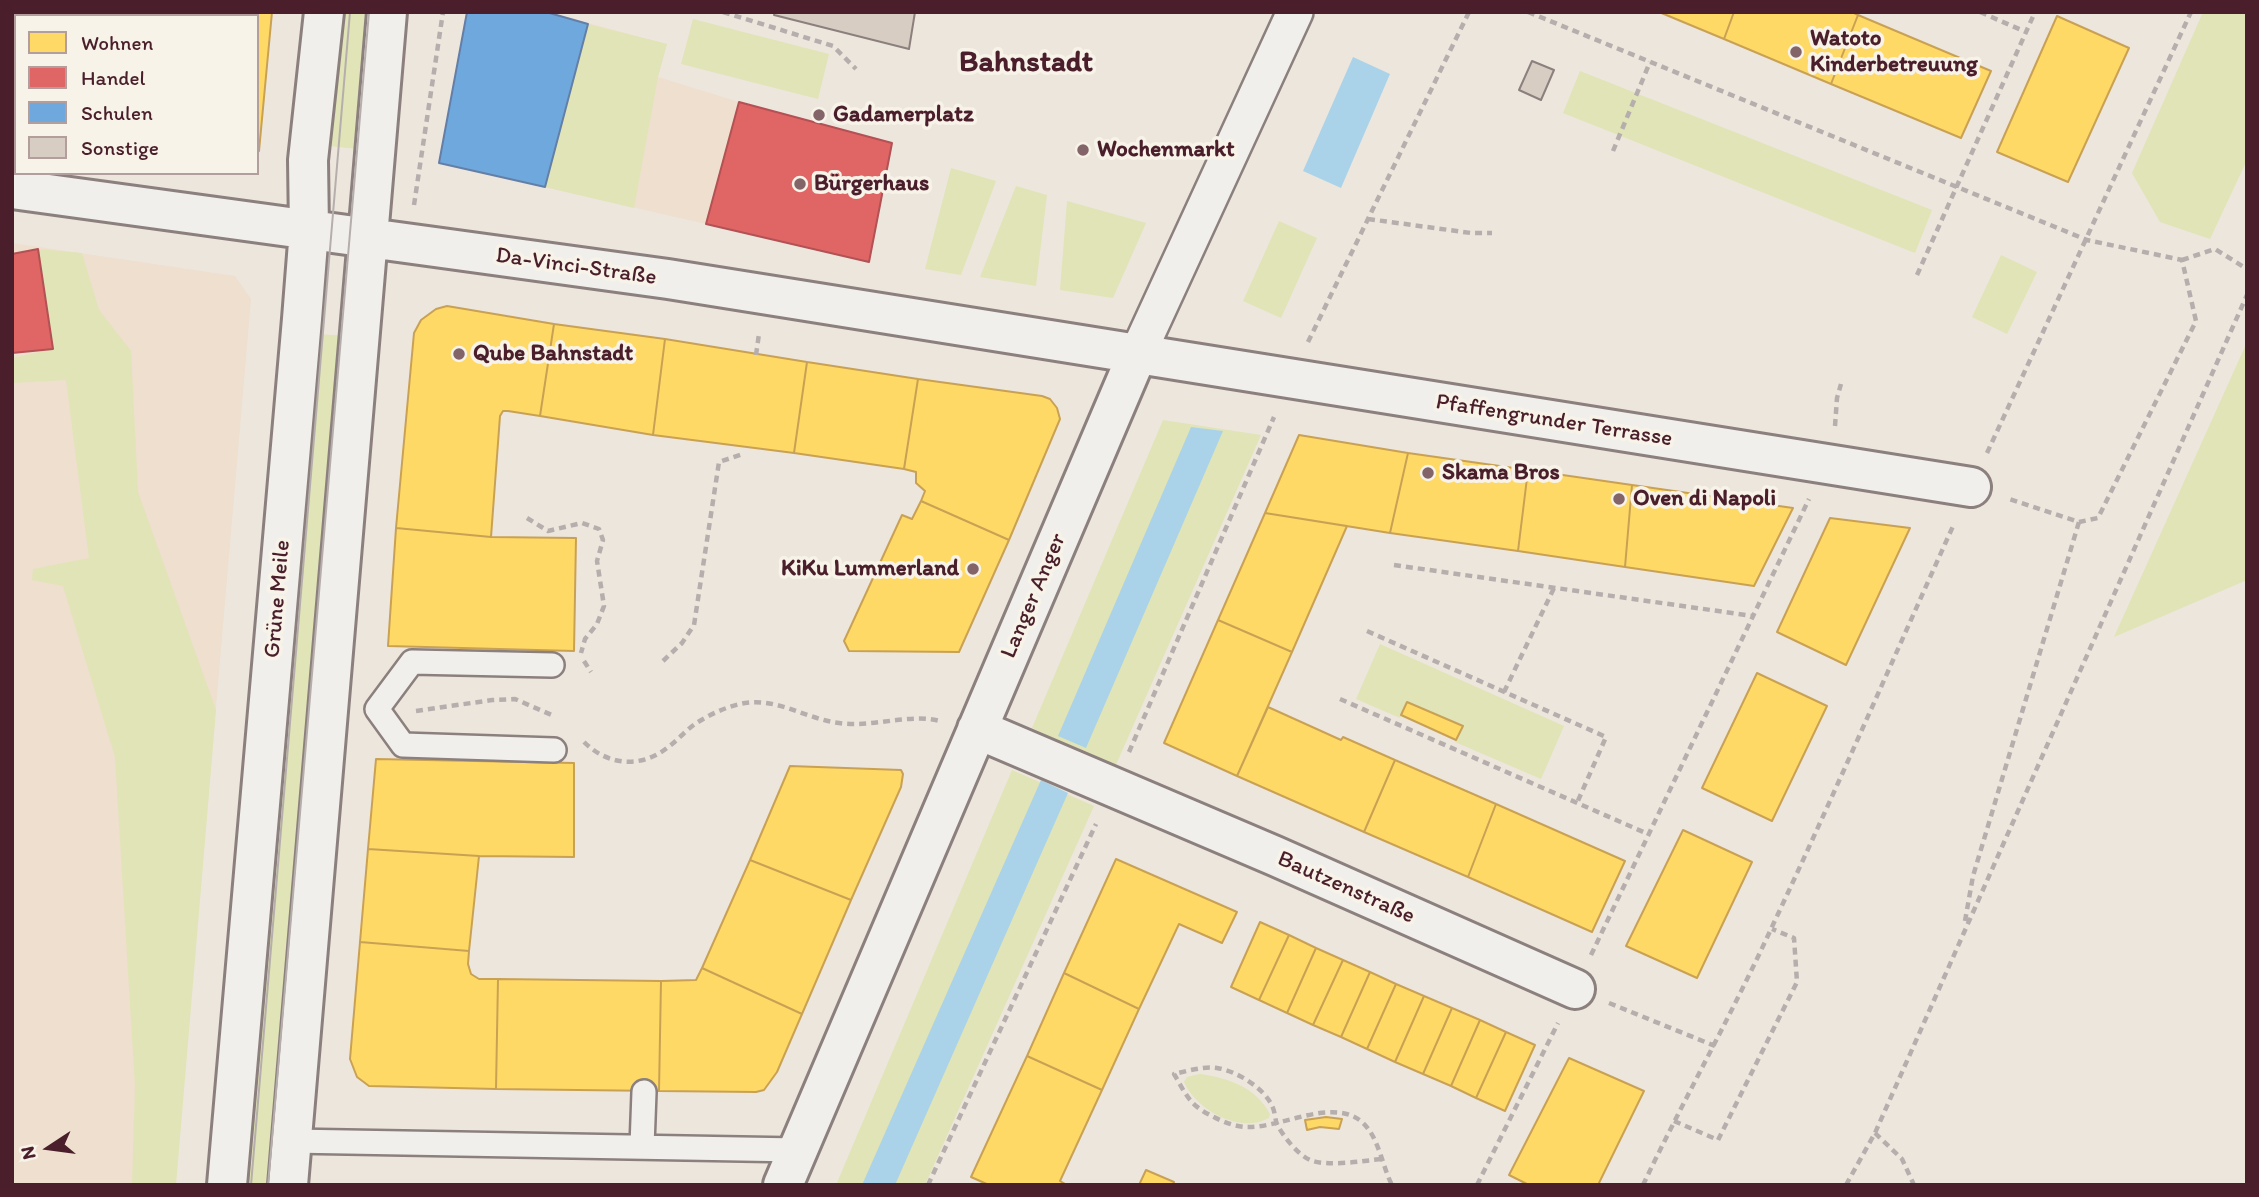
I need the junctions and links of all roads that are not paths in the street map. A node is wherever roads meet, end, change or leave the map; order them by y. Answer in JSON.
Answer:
{"nodes":[{"id":1,"x":324,"y":12,"type":"edge"},
{"id":2,"x":387,"y":12,"type":"edge"},
{"id":3,"x":1295,"y":12,"type":"edge"},
{"id":4,"x":12,"y":190,"type":"edge"},
{"id":5,"x":309,"y":230,"type":"junction"},
{"id":6,"x":368,"y":238,"type":"junction"},
{"id":7,"x":1137,"y":355,"type":"junction"},
{"id":8,"x":1971,"y":486,"type":"road end"},
{"id":9,"x":552,"y":665,"type":"dead end"},
{"id":10,"x":977,"y":729,"type":"junction"},
{"id":11,"x":554,"y":750,"type":"dead end"},
{"id":12,"x":1575,"y":989,"type":"road end"},
{"id":13,"x":643,"y":1092,"type":"dead end"},
{"id":14,"x":290,"y":1141,"type":"junction"},
{"id":15,"x":642,"y":1146,"type":"junction"},
{"id":16,"x":798,"y":1150,"type":"junction"},
{"id":17,"x":227,"y":1185,"type":"edge"},
{"id":18,"x":288,"y":1185,"type":"edge"},
{"id":19,"x":783,"y":1185,"type":"edge"}],
"edges":[{"from":1,"to":5,"type":"street","name":"Grüne Meile"},
{"from":2,"to":6,"type":"street"},
{"from":3,"to":7,"type":"street","name":"Langer Anger"},
{"from":4,"to":5,"type":"street","name":"Da-Vinci-Straße"},
{"from":5,"to":6,"type":"street","name":"Da-Vinci-Straße"},
{"from":5,"to":17,"type":"street","name":"Grüne Meile"},
{"from":6,"to":7,"type":"street","name":"Da-Vinci-Straße"},
{"from":6,"to":14,"type":"street"},
{"from":7,"to":8,"type":"street","name":"Pfaffengrunder Terrasse"},
{"from":7,"to":10,"type":"street","name":"Langer Anger"},
{"from":9,"to":11,"type":"lane"},
{"from":10,"to":12,"type":"street","name":"Bautzenstraße"},
{"from":10,"to":16,"type":"street","name":"Langer Anger"},
{"from":13,"to":15,"type":"lane"},
{"from":14,"to":15,"type":"lane"},
{"from":14,"to":18,"type":"street"},
{"from":15,"to":16,"type":"lane"},
{"from":16,"to":19,"type":"street","name":"Langer Anger"}]}
